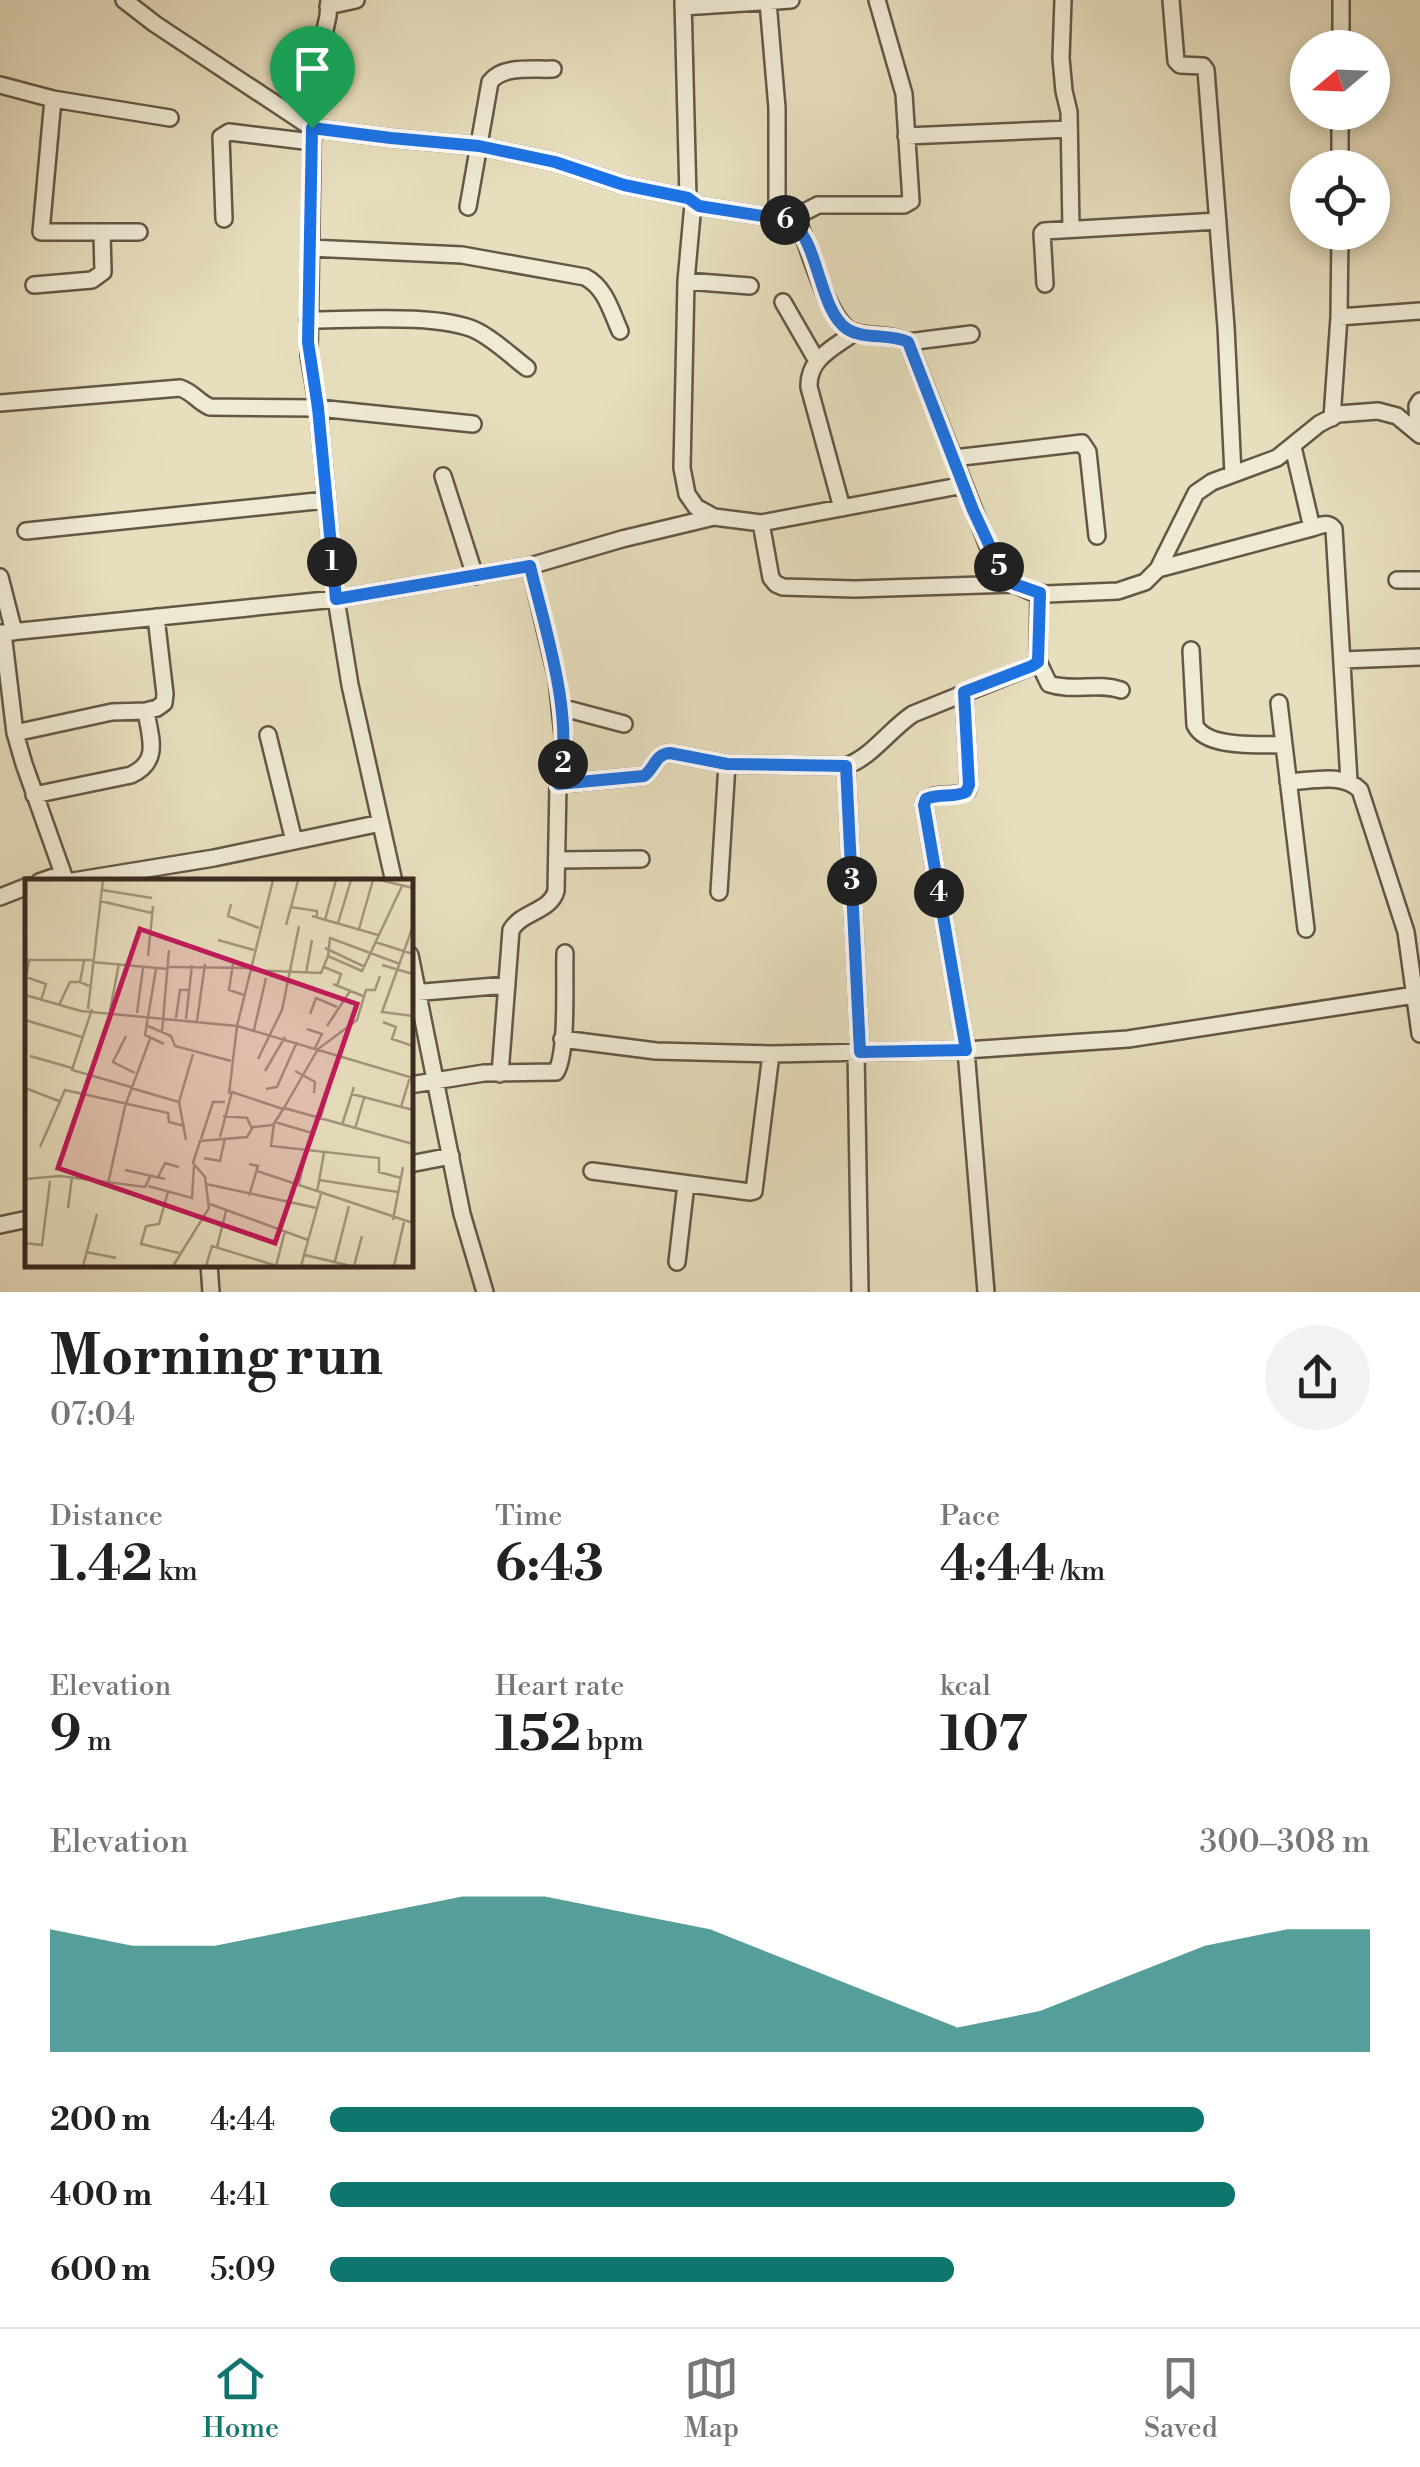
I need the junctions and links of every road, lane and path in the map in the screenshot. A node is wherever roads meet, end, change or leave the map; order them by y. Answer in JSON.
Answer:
{"nodes":[{"id":1,"x":124,"y":0,"type":"edge"},
{"id":2,"x":356,"y":0,"type":"edge"},
{"id":3,"x":791,"y":0,"type":"edge"},
{"id":4,"x":877,"y":0,"type":"edge"},
{"id":5,"x":1063,"y":0,"type":"edge"},
{"id":6,"x":1171,"y":0,"type":"edge"},
{"id":7,"x":1341,"y":0,"type":"edge"},
{"id":8,"x":768,"y":2,"type":"edge"},
{"id":9,"x":329,"y":3,"type":"edge"},
{"id":10,"x":683,"y":4,"type":"edge"},
{"id":11,"x":1340,"y":30,"type":"edge"},
{"id":12,"x":553,"y":69,"type":"dead end"},
{"id":13,"x":0,"y":85,"type":"edge"},
{"id":14,"x":53,"y":99,"type":"junction"},
{"id":15,"x":170,"y":118,"type":"dead end"},
{"id":16,"x":1069,"y":129,"type":"junction"},
{"id":17,"x":312,"y":135,"type":"junction"},
{"id":18,"x":906,"y":136,"type":"junction"},
{"id":19,"x":479,"y":146,"type":"junction"},
{"id":20,"x":690,"y":201,"type":"junction"},
{"id":21,"x":468,"y":207,"type":"dead end"},
{"id":22,"x":224,"y":219,"type":"dead end"},
{"id":23,"x":783,"y":220,"type":"junction"},
{"id":24,"x":1218,"y":221,"type":"junction"},
{"id":25,"x":1071,"y":230,"type":"junction"},
{"id":26,"x":139,"y":232,"type":"dead end"},
{"id":27,"x":102,"y":233,"type":"junction"},
{"id":28,"x":310,"y":248,"type":"junction"},
{"id":29,"x":1340,"y":250,"type":"edge"},
{"id":30,"x":686,"y":281,"type":"junction"},
{"id":31,"x":1045,"y":284,"type":"dead end"},
{"id":32,"x":34,"y":285,"type":"dead end"},
{"id":33,"x":750,"y":286,"type":"dead end"},
{"id":34,"x":782,"y":302,"type":"dead end"},
{"id":35,"x":1420,"y":311,"type":"edge"},
{"id":36,"x":1339,"y":317,"type":"junction"},
{"id":37,"x":308,"y":320,"type":"junction"},
{"id":38,"x":620,"y":331,"type":"dead end"},
{"id":39,"x":855,"y":332,"type":"junction"},
{"id":40,"x":971,"y":334,"type":"dead end"},
{"id":41,"x":908,"y":342,"type":"junction"},
{"id":42,"x":817,"y":360,"type":"junction"},
{"id":43,"x":527,"y":368,"type":"dead end"},
{"id":44,"x":1420,"y":401,"type":"edge"},
{"id":45,"x":0,"y":402,"type":"edge"},
{"id":46,"x":318,"y":408,"type":"junction"},
{"id":47,"x":1332,"y":418,"type":"junction"},
{"id":48,"x":473,"y":424,"type":"dead end"},
{"id":49,"x":1419,"y":434,"type":"edge"},
{"id":50,"x":1292,"y":447,"type":"junction"},
{"id":51,"x":954,"y":458,"type":"junction"},
{"id":52,"x":1233,"y":474,"type":"junction"},
{"id":53,"x":443,"y":476,"type":"dead end"},
{"id":54,"x":964,"y":485,"type":"junction"},
{"id":55,"x":326,"y":500,"type":"junction"},
{"id":56,"x":842,"y":508,"type":"junction"},
{"id":57,"x":714,"y":517,"type":"junction"},
{"id":58,"x":761,"y":524,"type":"junction"},
{"id":59,"x":1312,"y":528,"type":"junction"},
{"id":60,"x":26,"y":531,"type":"dead end"},
{"id":61,"x":1097,"y":536,"type":"dead end"},
{"id":62,"x":530,"y":566,"type":"junction"},
{"id":63,"x":1158,"y":569,"type":"junction"},
{"id":64,"x":475,"y":576,"type":"junction"},
{"id":65,"x":0,"y":577,"type":"edge"},
{"id":66,"x":1397,"y":580,"type":"dead end"},
{"id":67,"x":1420,"y":580,"type":"edge"},
{"id":68,"x":1014,"y":584,"type":"junction"},
{"id":69,"x":1040,"y":593,"type":"junction"},
{"id":70,"x":336,"y":599,"type":"junction"},
{"id":71,"x":156,"y":617,"type":"junction"},
{"id":72,"x":6,"y":633,"type":"edge"},
{"id":73,"x":1192,"y":650,"type":"dead end"},
{"id":74,"x":1420,"y":657,"type":"edge"},
{"id":75,"x":1342,"y":660,"type":"junction"},
{"id":76,"x":1038,"y":662,"type":"junction"},
{"id":77,"x":1122,"y":690,"type":"dead end"},
{"id":78,"x":964,"y":692,"type":"junction"},
{"id":79,"x":1279,"y":703,"type":"dead end"},
{"id":80,"x":560,"y":707,"type":"junction"},
{"id":81,"x":146,"y":711,"type":"junction"},
{"id":82,"x":624,"y":724,"type":"dead end"},
{"id":83,"x":15,"y":733,"type":"junction"},
{"id":84,"x":268,"y":735,"type":"dead end"},
{"id":85,"x":1284,"y":745,"type":"junction"},
{"id":86,"x":727,"y":764,"type":"junction"},
{"id":87,"x":846,"y":766,"type":"junction"},
{"id":88,"x":1349,"y":781,"type":"junction"},
{"id":89,"x":1288,"y":782,"type":"junction"},
{"id":90,"x":558,"y":784,"type":"junction"},
{"id":91,"x":34,"y":795,"type":"junction"},
{"id":92,"x":381,"y":823,"type":"junction"},
{"id":93,"x":294,"y":841,"type":"junction"},
{"id":94,"x":641,"y":859,"type":"dead end"},
{"id":95,"x":557,"y":860,"type":"junction"},
{"id":96,"x":65,"y":879,"type":"edge"},
{"id":97,"x":390,"y":879,"type":"edge"},
{"id":98,"x":25,"y":887,"type":"edge"},
{"id":99,"x":719,"y":892,"type":"dead end"},
{"id":100,"x":0,"y":897,"type":"edge"},
{"id":101,"x":1306,"y":928,"type":"dead end"},
{"id":102,"x":566,"y":954,"type":"dead end"},
{"id":103,"x":507,"y":986,"type":"junction"},
{"id":104,"x":414,"y":992,"type":"edge"},
{"id":105,"x":1414,"y":995,"type":"junction"},
{"id":106,"x":1420,"y":1034,"type":"edge"},
{"id":107,"x":562,"y":1039,"type":"junction"},
{"id":108,"x":966,"y":1050,"type":"junction"},
{"id":109,"x":858,"y":1052,"type":"junction"},
{"id":110,"x":771,"y":1054,"type":"junction"},
{"id":111,"x":500,"y":1074,"type":"junction"},
{"id":112,"x":436,"y":1079,"type":"junction"},
{"id":113,"x":412,"y":1085,"type":"edge"},
{"id":114,"x":451,"y":1156,"type":"junction"},
{"id":115,"x":412,"y":1164,"type":"edge"},
{"id":116,"x":592,"y":1171,"type":"dead end"},
{"id":117,"x":686,"y":1184,"type":"junction"},
{"id":118,"x":25,"y":1220,"type":"edge"},
{"id":119,"x":0,"y":1225,"type":"edge"},
{"id":120,"x":677,"y":1262,"type":"dead end"},
{"id":121,"x":209,"y":1267,"type":"edge"},
{"id":122,"x":211,"y":1292,"type":"edge"},
{"id":123,"x":486,"y":1292,"type":"edge"},
{"id":124,"x":860,"y":1292,"type":"edge"},
{"id":125,"x":986,"y":1292,"type":"edge"}],
"edges":[{"from":1,"to":17,"type":"street"},
{"from":2,"to":9,"type":"street"},
{"from":3,"to":8,"type":"street"},
{"from":4,"to":18,"type":"street"},
{"from":5,"to":16,"type":"street"},
{"from":6,"to":24,"type":"street"},
{"from":7,"to":11,"type":"street"},
{"from":8,"to":10,"type":"street"},
{"from":8,"to":23,"type":"street"},
{"from":9,"to":17,"type":"street"},
{"from":10,"to":20,"type":"street"},
{"from":12,"to":19,"type":"street"},
{"from":13,"to":14,"type":"street"},
{"from":14,"to":15,"type":"street"},
{"from":14,"to":27,"type":"street"},
{"from":16,"to":18,"type":"street"},
{"from":16,"to":25,"type":"street"},
{"from":17,"to":19,"type":"street"},
{"from":17,"to":22,"type":"street"},
{"from":17,"to":28,"type":"street"},
{"from":18,"to":23,"type":"street"},
{"from":19,"to":20,"type":"street"},
{"from":19,"to":21,"type":"street"},
{"from":20,"to":23,"type":"street"},
{"from":20,"to":30,"type":"street"},
{"from":23,"to":39,"type":"street"},
{"from":24,"to":25,"type":"street"},
{"from":24,"to":52,"type":"street"},
{"from":25,"to":31,"type":"street"},
{"from":26,"to":27,"type":"street"},
{"from":27,"to":32,"type":"street"},
{"from":28,"to":37,"type":"street"},
{"from":28,"to":38,"type":"street"},
{"from":29,"to":36,"type":"street"},
{"from":30,"to":33,"type":"street"},
{"from":30,"to":57,"type":"street"},
{"from":34,"to":42,"type":"street"},
{"from":35,"to":36,"type":"street"},
{"from":36,"to":47,"type":"street"},
{"from":37,"to":43,"type":"street"},
{"from":37,"to":46,"type":"street"},
{"from":39,"to":41,"type":"street"},
{"from":39,"to":42,"type":"street"},
{"from":40,"to":41,"type":"street"},
{"from":41,"to":51,"type":"street"},
{"from":42,"to":56,"type":"street"},
{"from":44,"to":49,"type":"street"},
{"from":45,"to":46,"type":"street"},
{"from":46,"to":48,"type":"street"},
{"from":46,"to":55,"type":"street"},
{"from":47,"to":49,"type":"street"},
{"from":47,"to":50,"type":"street"},
{"from":50,"to":52,"type":"street"},
{"from":50,"to":59,"type":"street"},
{"from":51,"to":54,"type":"street"},
{"from":51,"to":61,"type":"street"},
{"from":52,"to":63,"type":"street"},
{"from":53,"to":64,"type":"street"},
{"from":54,"to":56,"type":"street"},
{"from":54,"to":68,"type":"street"},
{"from":55,"to":60,"type":"street"},
{"from":55,"to":70,"type":"street"},
{"from":56,"to":58,"type":"street"},
{"from":57,"to":58,"type":"street"},
{"from":57,"to":62,"type":"street"},
{"from":58,"to":68,"type":"street"},
{"from":59,"to":63,"type":"street"},
{"from":59,"to":75,"type":"street"},
{"from":62,"to":64,"type":"street"},
{"from":62,"to":80,"type":"street"},
{"from":63,"to":69,"type":"street"},
{"from":64,"to":70,"type":"street"},
{"from":65,"to":72,"type":"street"},
{"from":66,"to":67,"type":"street"},
{"from":68,"to":69,"type":"street"},
{"from":69,"to":76,"type":"street"},
{"from":70,"to":71,"type":"street"},
{"from":70,"to":92,"type":"street"},
{"from":71,"to":72,"type":"street"},
{"from":71,"to":81,"type":"street"},
{"from":72,"to":83,"type":"street"},
{"from":73,"to":85,"type":"street"},
{"from":74,"to":75,"type":"street"},
{"from":75,"to":88,"type":"street"},
{"from":76,"to":77,"type":"street"},
{"from":76,"to":78,"type":"street"},
{"from":78,"to":87,"type":"street"},
{"from":78,"to":108,"type":"street"},
{"from":79,"to":85,"type":"street"},
{"from":80,"to":82,"type":"street"},
{"from":80,"to":90,"type":"street"},
{"from":81,"to":83,"type":"street"},
{"from":81,"to":91,"type":"street"},
{"from":83,"to":91,"type":"street"},
{"from":84,"to":93,"type":"street"},
{"from":85,"to":89,"type":"street"},
{"from":86,"to":87,"type":"street"},
{"from":86,"to":90,"type":"street"},
{"from":86,"to":99,"type":"street"},
{"from":87,"to":109,"type":"street"},
{"from":88,"to":89,"type":"street"},
{"from":88,"to":105,"type":"street"},
{"from":89,"to":101,"type":"street"},
{"from":90,"to":95,"type":"street"},
{"from":91,"to":96,"type":"street"},
{"from":92,"to":93,"type":"street"},
{"from":92,"to":97,"type":"street"},
{"from":93,"to":96,"type":"street"},
{"from":94,"to":95,"type":"street"},
{"from":95,"to":103,"type":"street"},
{"from":98,"to":100,"type":"street"},
{"from":102,"to":107,"type":"street"},
{"from":103,"to":104,"type":"street"},
{"from":103,"to":111,"type":"street"},
{"from":104,"to":112,"type":"street"},
{"from":105,"to":106,"type":"street"},
{"from":105,"to":108,"type":"street"},
{"from":107,"to":110,"type":"street"},
{"from":107,"to":111,"type":"street"},
{"from":108,"to":109,"type":"street"},
{"from":108,"to":125,"type":"street"},
{"from":109,"to":110,"type":"street"},
{"from":109,"to":124,"type":"street"},
{"from":110,"to":117,"type":"street"},
{"from":111,"to":112,"type":"street"},
{"from":112,"to":113,"type":"street"},
{"from":112,"to":114,"type":"street"},
{"from":114,"to":115,"type":"street"},
{"from":114,"to":123,"type":"street"},
{"from":116,"to":117,"type":"street"},
{"from":117,"to":120,"type":"street"},
{"from":118,"to":119,"type":"street"},
{"from":121,"to":122,"type":"street"}]}
